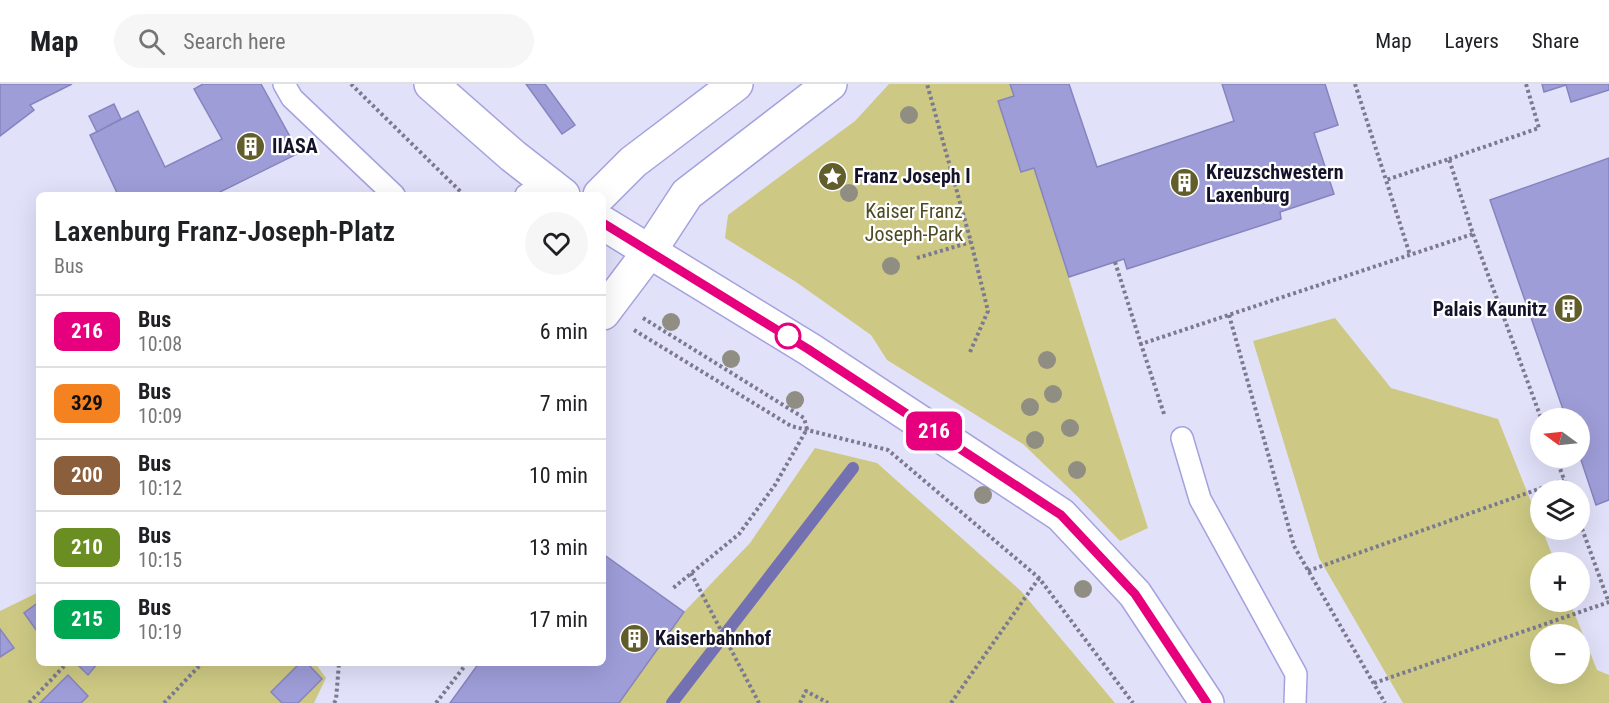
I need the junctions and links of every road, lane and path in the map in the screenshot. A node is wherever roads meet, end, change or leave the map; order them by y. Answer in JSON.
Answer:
{"nodes":[{"id":1,"x":284,"y":84,"type":"edge"},
{"id":2,"x":351,"y":84,"type":"edge"},
{"id":3,"x":431,"y":84,"type":"edge"},
{"id":4,"x":736,"y":84,"type":"edge"},
{"id":5,"x":830,"y":84,"type":"edge"},
{"id":6,"x":927,"y":84,"type":"edge"},
{"id":7,"x":1354,"y":84,"type":"edge"},
{"id":8,"x":1526,"y":84,"type":"edge"},
{"id":9,"x":1449,"y":159,"type":"junction"},
{"id":10,"x":1386,"y":180,"type":"junction"},
{"id":11,"x":390,"y":192,"type":"edge"},
{"id":12,"x":461,"y":192,"type":"edge"},
{"id":13,"x":546,"y":192,"type":"edge"},
{"id":14,"x":603,"y":192,"type":"edge"},
{"id":15,"x":606,"y":225,"type":"edge"},
{"id":16,"x":1473,"y":234,"type":"junction"},
{"id":17,"x":971,"y":242,"type":"junction"},
{"id":18,"x":649,"y":252,"type":"junction"},
{"id":19,"x":1410,"y":255,"type":"junction"},
{"id":20,"x":917,"y":258,"type":"dead end"},
{"id":21,"x":1115,"y":262,"type":"dead end"},
{"id":22,"x":607,"y":308,"type":"edge"},
{"id":23,"x":1229,"y":315,"type":"junction"},
{"id":24,"x":1141,"y":344,"type":"junction"},
{"id":25,"x":970,"y":352,"type":"dead end"},
{"id":26,"x":1537,"y":408,"type":"edge"},
{"id":27,"x":807,"y":429,"type":"junction"},
{"id":28,"x":1182,"y":438,"type":"joint"},
{"id":29,"x":1560,"y":468,"type":"edge"},
{"id":30,"x":1564,"y":480,"type":"edge"},
{"id":31,"x":1530,"y":492,"type":"edge"},
{"id":32,"x":1586,"y":540,"type":"edge"},
{"id":33,"x":1308,"y":571,"type":"junction"},
{"id":34,"x":691,"y":573,"type":"junction"},
{"id":35,"x":1039,"y":578,"type":"junction"},
{"id":36,"x":672,"y":589,"type":"dead end"},
{"id":37,"x":1609,"y":603,"type":"edge"},
{"id":38,"x":64,"y":666,"type":"edge"},
{"id":39,"x":199,"y":666,"type":"edge"},
{"id":40,"x":339,"y":666,"type":"edge"},
{"id":41,"x":465,"y":666,"type":"edge"},
{"id":42,"x":1374,"y":683,"type":"junction"},
{"id":43,"x":30,"y":703,"type":"edge"},
{"id":44,"x":164,"y":703,"type":"edge"},
{"id":45,"x":334,"y":703,"type":"edge"},
{"id":46,"x":436,"y":703,"type":"edge"},
{"id":47,"x":759,"y":703,"type":"edge"},
{"id":48,"x":800,"y":703,"type":"edge"},
{"id":49,"x":828,"y":703,"type":"edge"},
{"id":50,"x":951,"y":703,"type":"edge"},
{"id":51,"x":1132,"y":703,"type":"edge"},
{"id":52,"x":1207,"y":703,"type":"edge"},
{"id":53,"x":1295,"y":703,"type":"edge"},
{"id":54,"x":1385,"y":703,"type":"edge"}],
"edges":[{"from":1,"to":11,"type":"lane"},
{"from":2,"to":12,"type":"path"},
{"from":3,"to":13,"type":"main road"},
{"from":4,"to":14,"type":"main road"},
{"from":5,"to":18,"type":"main road"},
{"from":6,"to":17,"type":"path"},
{"from":7,"to":10,"type":"path"},
{"from":8,"to":9,"type":"path"},
{"from":9,"to":10,"type":"path"},
{"from":9,"to":16,"type":"path"},
{"from":10,"to":19,"type":"path"},
{"from":15,"to":18,"type":"main road"},
{"from":16,"to":19,"type":"path"},
{"from":16,"to":26,"type":"path"},
{"from":17,"to":20,"type":"path"},
{"from":17,"to":25,"type":"path"},
{"from":18,"to":22,"type":"main road"},
{"from":18,"to":52,"type":"main road"},
{"from":19,"to":23,"type":"path"},
{"from":21,"to":24,"type":"path"},
{"from":22,"to":27,"type":"path"},
{"from":22,"to":27,"type":"path"},
{"from":23,"to":24,"type":"path"},
{"from":23,"to":33,"type":"path"},
{"from":24,"to":28,"type":"path"},
{"from":27,"to":34,"type":"path"},
{"from":27,"to":35,"type":"path"},
{"from":28,"to":53,"type":"lane"},
{"from":29,"to":30,"type":"path"},
{"from":31,"to":33,"type":"path"},
{"from":32,"to":37,"type":"path"},
{"from":33,"to":42,"type":"path"},
{"from":34,"to":36,"type":"path"},
{"from":34,"to":47,"type":"path"},
{"from":35,"to":50,"type":"path"},
{"from":35,"to":51,"type":"path"},
{"from":37,"to":42,"type":"path"},
{"from":38,"to":43,"type":"path"},
{"from":39,"to":44,"type":"path"},
{"from":40,"to":45,"type":"path"},
{"from":41,"to":46,"type":"path"},
{"from":42,"to":54,"type":"path"},
{"from":48,"to":49,"type":"path"}]}
